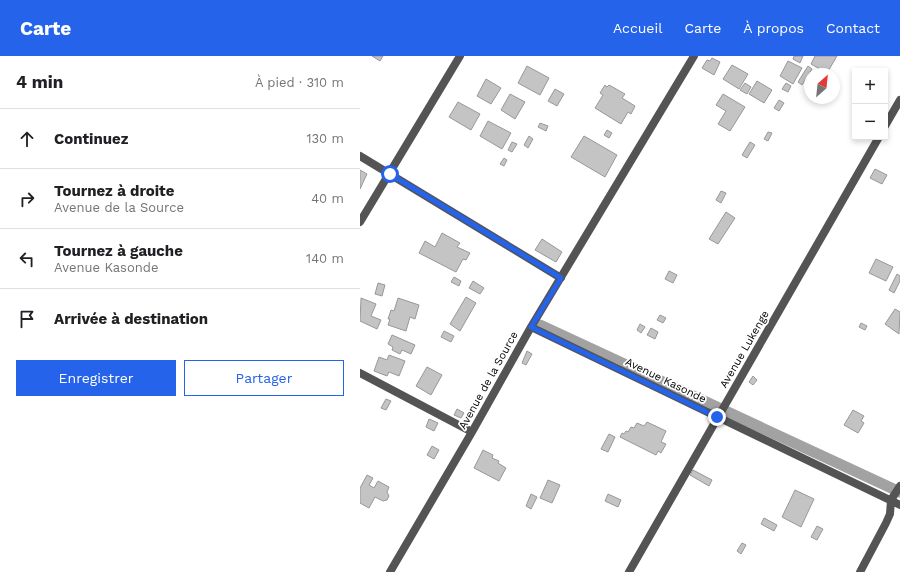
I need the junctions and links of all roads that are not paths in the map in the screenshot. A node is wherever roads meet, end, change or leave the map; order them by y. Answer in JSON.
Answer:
{"nodes":[{"id":1,"x":460,"y":56,"type":"edge"},
{"id":2,"x":694,"y":56,"type":"edge"},
{"id":3,"x":900,"y":100,"type":"edge"},
{"id":4,"x":888,"y":121,"type":"edge"},
{"id":5,"x":877,"y":140,"type":"edge"},
{"id":6,"x":360,"y":156,"type":"edge"},
{"id":7,"x":390,"y":174,"type":"junction"},
{"id":8,"x":360,"y":222,"type":"edge"},
{"id":9,"x":561,"y":278,"type":"junction"},
{"id":10,"x":531,"y":327,"type":"junction"},
{"id":11,"x":360,"y":374,"type":"edge"},
{"id":12,"x":717,"y":417,"type":"junction"},
{"id":13,"x":472,"y":432,"type":"junction"},
{"id":14,"x":900,"y":486,"type":"edge"},
{"id":15,"x":891,"y":500,"type":"junction"},
{"id":16,"x":900,"y":504,"type":"edge"},
{"id":17,"x":390,"y":572,"type":"edge"},
{"id":18,"x":629,"y":572,"type":"edge"},
{"id":19,"x":860,"y":572,"type":"edge"}],
"edges":[{"from":1,"to":7,"type":"street"},
{"from":2,"to":9,"type":"street","name":"Avenue de la Source"},
{"from":3,"to":4,"type":"street"},
{"from":5,"to":12,"type":"street","name":"Avenue Lukenge"},
{"from":6,"to":7,"type":"street"},
{"from":7,"to":8,"type":"street"},
{"from":7,"to":9,"type":"street"},
{"from":9,"to":10,"type":"street","name":"Avenue de la Source"},
{"from":10,"to":12,"type":"street","name":"Avenue Kasonde"},
{"from":10,"to":13,"type":"street","name":"Avenue de la Source"},
{"from":11,"to":13,"type":"street"},
{"from":12,"to":15,"type":"street","name":"Avenue Kasonde"},
{"from":12,"to":18,"type":"street","name":"Avenue Lukenge"},
{"from":13,"to":17,"type":"street","name":"Avenue de la Source"},
{"from":14,"to":15,"type":"street"},
{"from":15,"to":16,"type":"street","name":"Avenue Kasonde"},
{"from":15,"to":19,"type":"street"}]}
